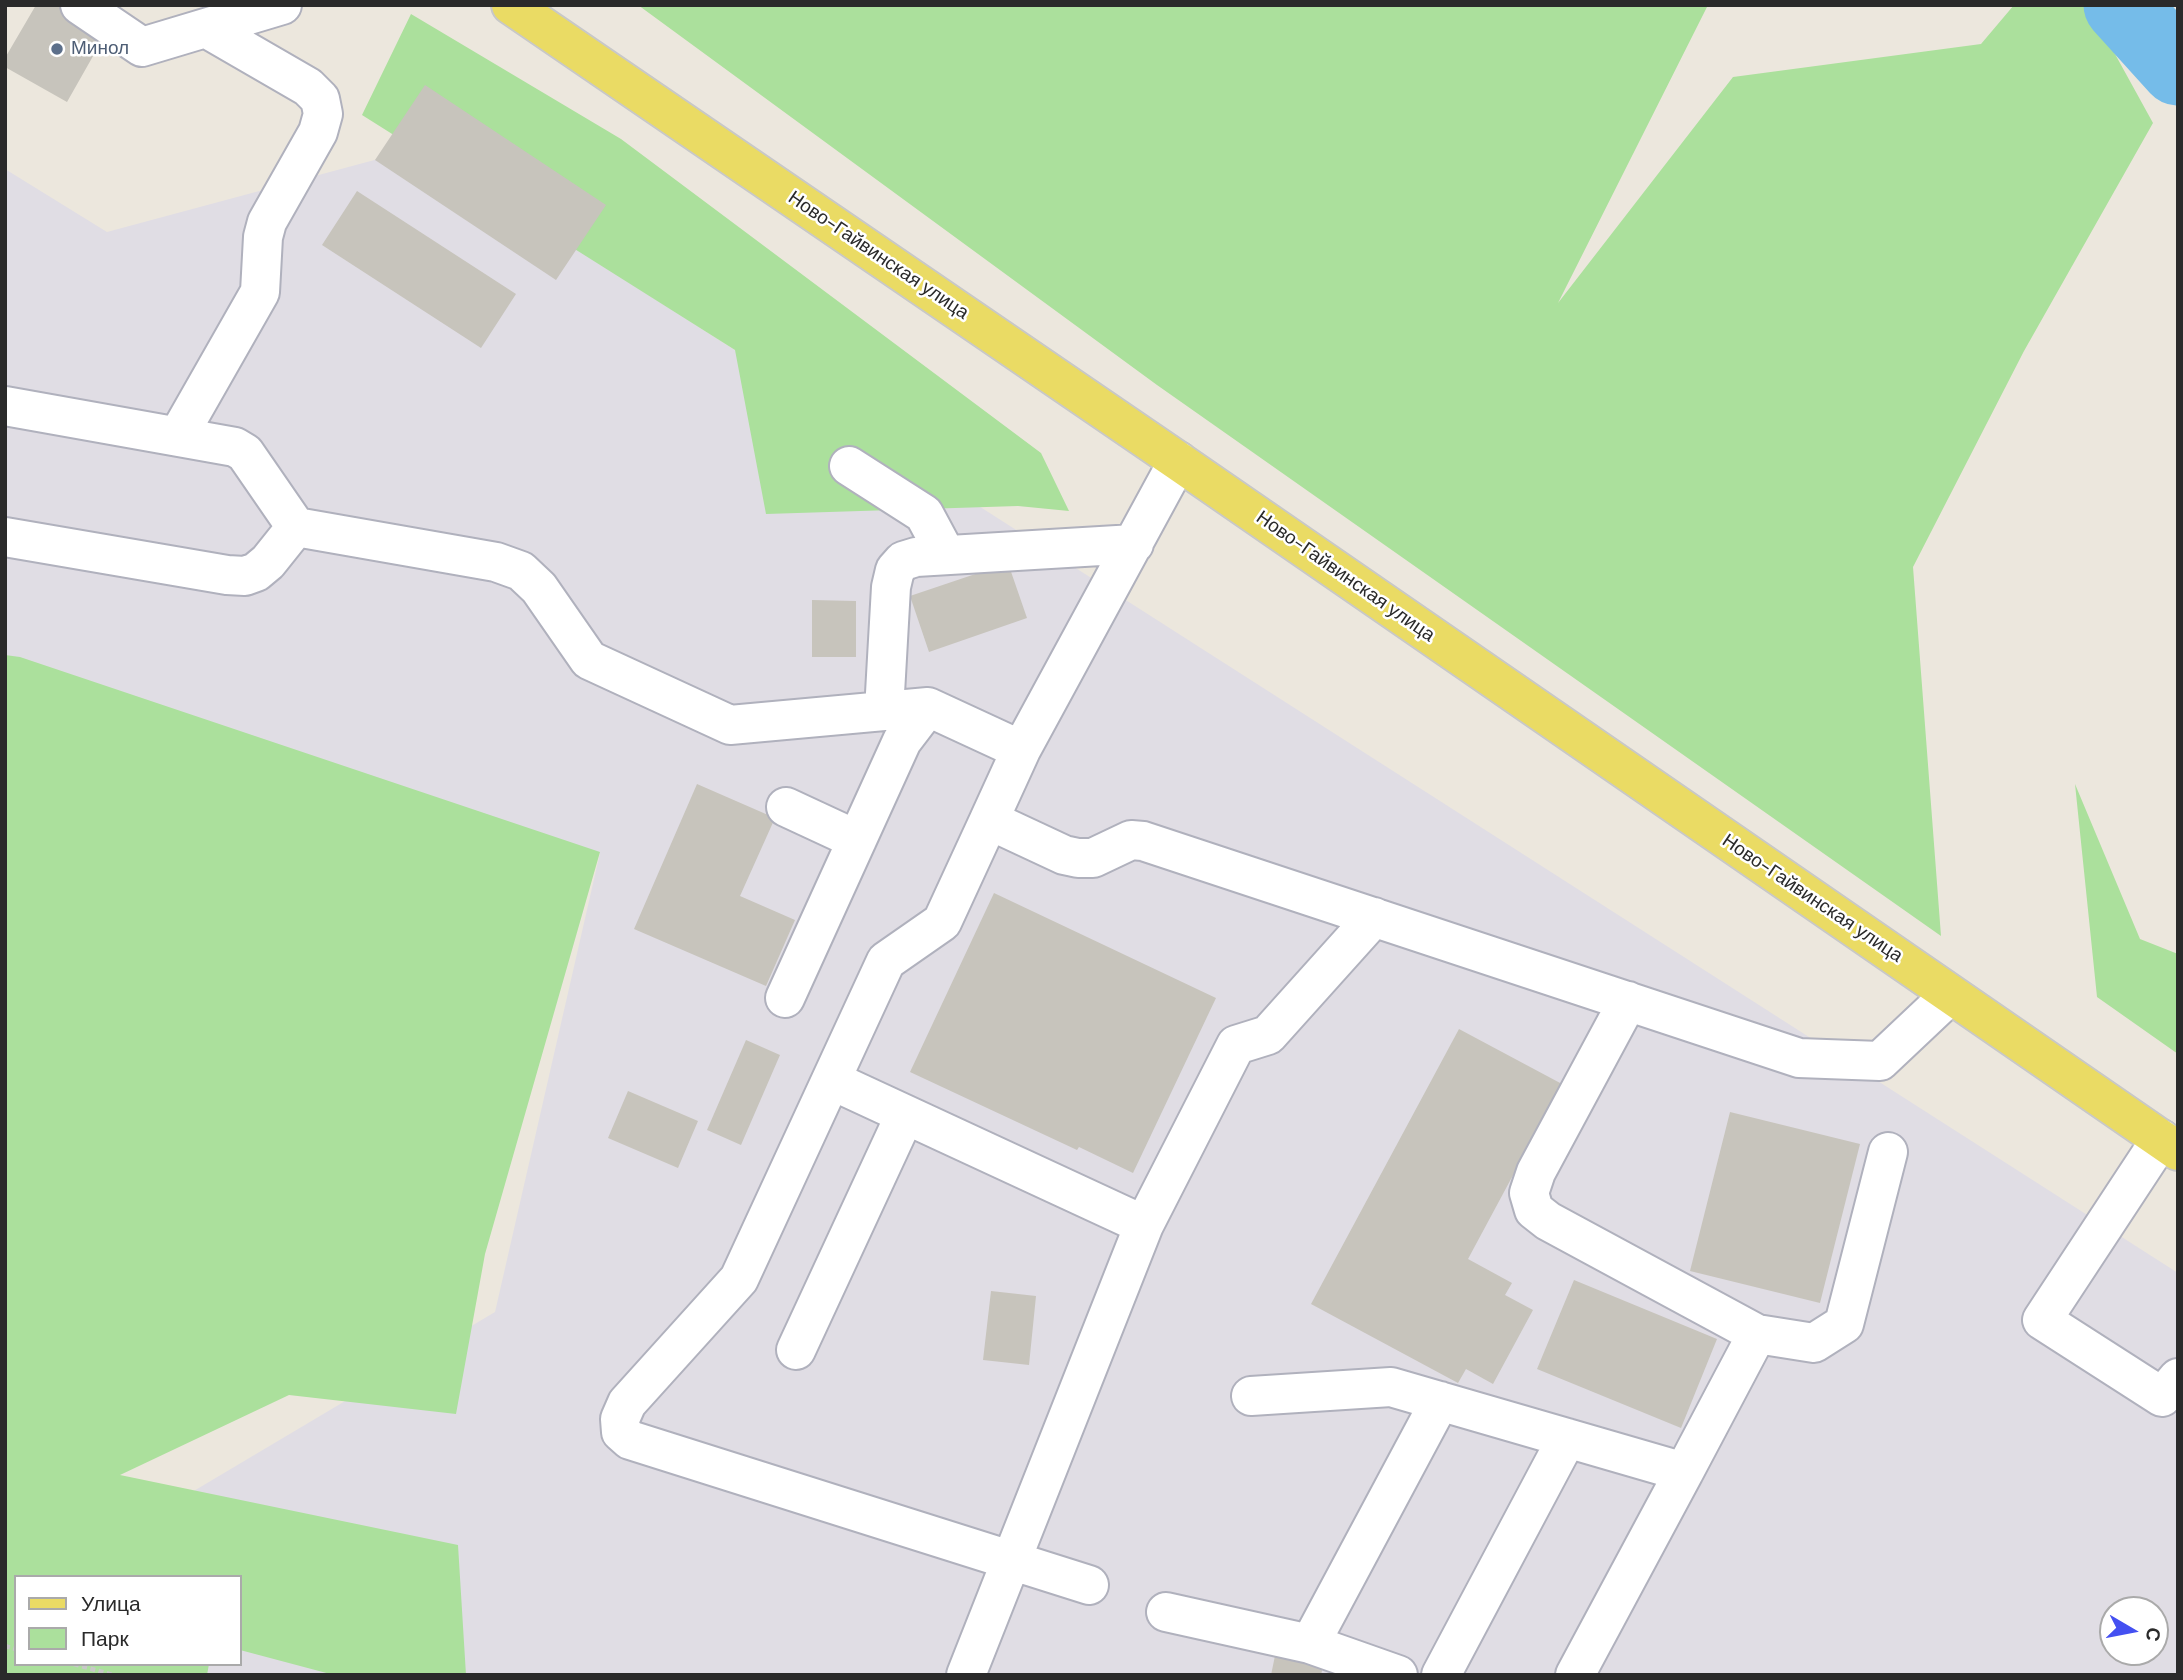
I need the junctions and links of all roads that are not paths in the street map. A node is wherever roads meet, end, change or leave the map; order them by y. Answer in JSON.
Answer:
{"nodes":[{"id":1,"x":80,"y":5,"type":"edge"},
{"id":2,"x":282,"y":5,"type":"edge"},
{"id":3,"x":511,"y":5,"type":"edge"},
{"id":4,"x":206,"y":28,"type":"junction"},
{"id":5,"x":5,"y":406,"type":"edge"},
{"id":6,"x":178,"y":436,"type":"junction"},
{"id":7,"x":1178,"y":461,"type":"junction"},
{"id":8,"x":849,"y":466,"type":"dead end"},
{"id":9,"x":296,"y":527,"type":"junction"},
{"id":10,"x":5,"y":537,"type":"edge"},
{"id":11,"x":1134,"y":544,"type":"junction"},
{"id":12,"x":946,"y":555,"type":"junction"},
{"id":13,"x":928,"y":707,"type":"junction"},
{"id":14,"x":884,"y":711,"type":"junction"},
{"id":15,"x":1021,"y":750,"type":"junction"},
{"id":16,"x":786,"y":807,"type":"dead end"},
{"id":17,"x":989,"y":820,"type":"junction"},
{"id":18,"x":857,"y":840,"type":"junction"},
{"id":19,"x":1374,"y":917,"type":"junction"},
{"id":20,"x":1950,"y":995,"type":"junction"},
{"id":21,"x":785,"y":998,"type":"dead end"},
{"id":22,"x":1628,"y":1001,"type":"junction"},
{"id":23,"x":831,"y":1080,"type":"junction"},
{"id":24,"x":905,"y":1115,"type":"junction"},
{"id":25,"x":2170,"y":1145,"type":"edge"},
{"id":26,"x":1888,"y":1152,"type":"dead end"},
{"id":27,"x":1144,"y":1225,"type":"junction"},
{"id":28,"x":1757,"y":1334,"type":"junction"},
{"id":29,"x":796,"y":1350,"type":"dead end"},
{"id":30,"x":2178,"y":1378,"type":"edge"},
{"id":31,"x":1251,"y":1396,"type":"dead end"},
{"id":32,"x":1440,"y":1401,"type":"junction"},
{"id":33,"x":1567,"y":1438,"type":"junction"},
{"id":34,"x":1684,"y":1472,"type":"junction"},
{"id":35,"x":1011,"y":1560,"type":"junction"},
{"id":36,"x":1089,"y":1585,"type":"dead end"},
{"id":37,"x":1167,"y":1612,"type":"dead end"},
{"id":38,"x":1310,"y":1644,"type":"junction"},
{"id":39,"x":966,"y":1675,"type":"edge"},
{"id":40,"x":1398,"y":1675,"type":"edge"},
{"id":41,"x":1441,"y":1675,"type":"edge"},
{"id":42,"x":1575,"y":1675,"type":"edge"}],
"edges":[{"from":1,"to":4,"type":"lane"},
{"from":2,"to":4,"type":"lane"},
{"from":3,"to":7,"type":"main road","name":"Ново-Гайвинская улица"},
{"from":4,"to":6,"type":"lane"},
{"from":5,"to":6,"type":"lane"},
{"from":6,"to":9,"type":"lane"},
{"from":7,"to":11,"type":"lane"},
{"from":7,"to":20,"type":"main road","name":"Ново-Гайвинская улица"},
{"from":8,"to":12,"type":"lane"},
{"from":9,"to":10,"type":"lane"},
{"from":9,"to":14,"type":"lane"},
{"from":11,"to":12,"type":"lane"},
{"from":11,"to":15,"type":"lane"},
{"from":12,"to":14,"type":"lane"},
{"from":13,"to":14,"type":"lane"},
{"from":13,"to":15,"type":"lane"},
{"from":13,"to":18,"type":"lane"},
{"from":15,"to":17,"type":"lane"},
{"from":16,"to":18,"type":"lane"},
{"from":17,"to":19,"type":"lane"},
{"from":17,"to":23,"type":"lane"},
{"from":18,"to":21,"type":"lane"},
{"from":19,"to":22,"type":"lane"},
{"from":19,"to":27,"type":"lane"},
{"from":20,"to":22,"type":"lane"},
{"from":20,"to":25,"type":"main road","name":"Ново-Гайвинская улица"},
{"from":22,"to":28,"type":"lane"},
{"from":23,"to":24,"type":"lane"},
{"from":23,"to":35,"type":"lane"},
{"from":24,"to":27,"type":"lane"},
{"from":24,"to":29,"type":"lane"},
{"from":25,"to":30,"type":"lane"},
{"from":26,"to":28,"type":"lane"},
{"from":27,"to":35,"type":"lane"},
{"from":28,"to":34,"type":"lane"},
{"from":31,"to":32,"type":"lane"},
{"from":32,"to":33,"type":"lane"},
{"from":32,"to":38,"type":"lane"},
{"from":33,"to":34,"type":"lane"},
{"from":33,"to":41,"type":"lane"},
{"from":34,"to":42,"type":"lane"},
{"from":35,"to":36,"type":"lane"},
{"from":35,"to":39,"type":"lane"},
{"from":37,"to":38,"type":"lane"},
{"from":38,"to":40,"type":"lane"}]}
